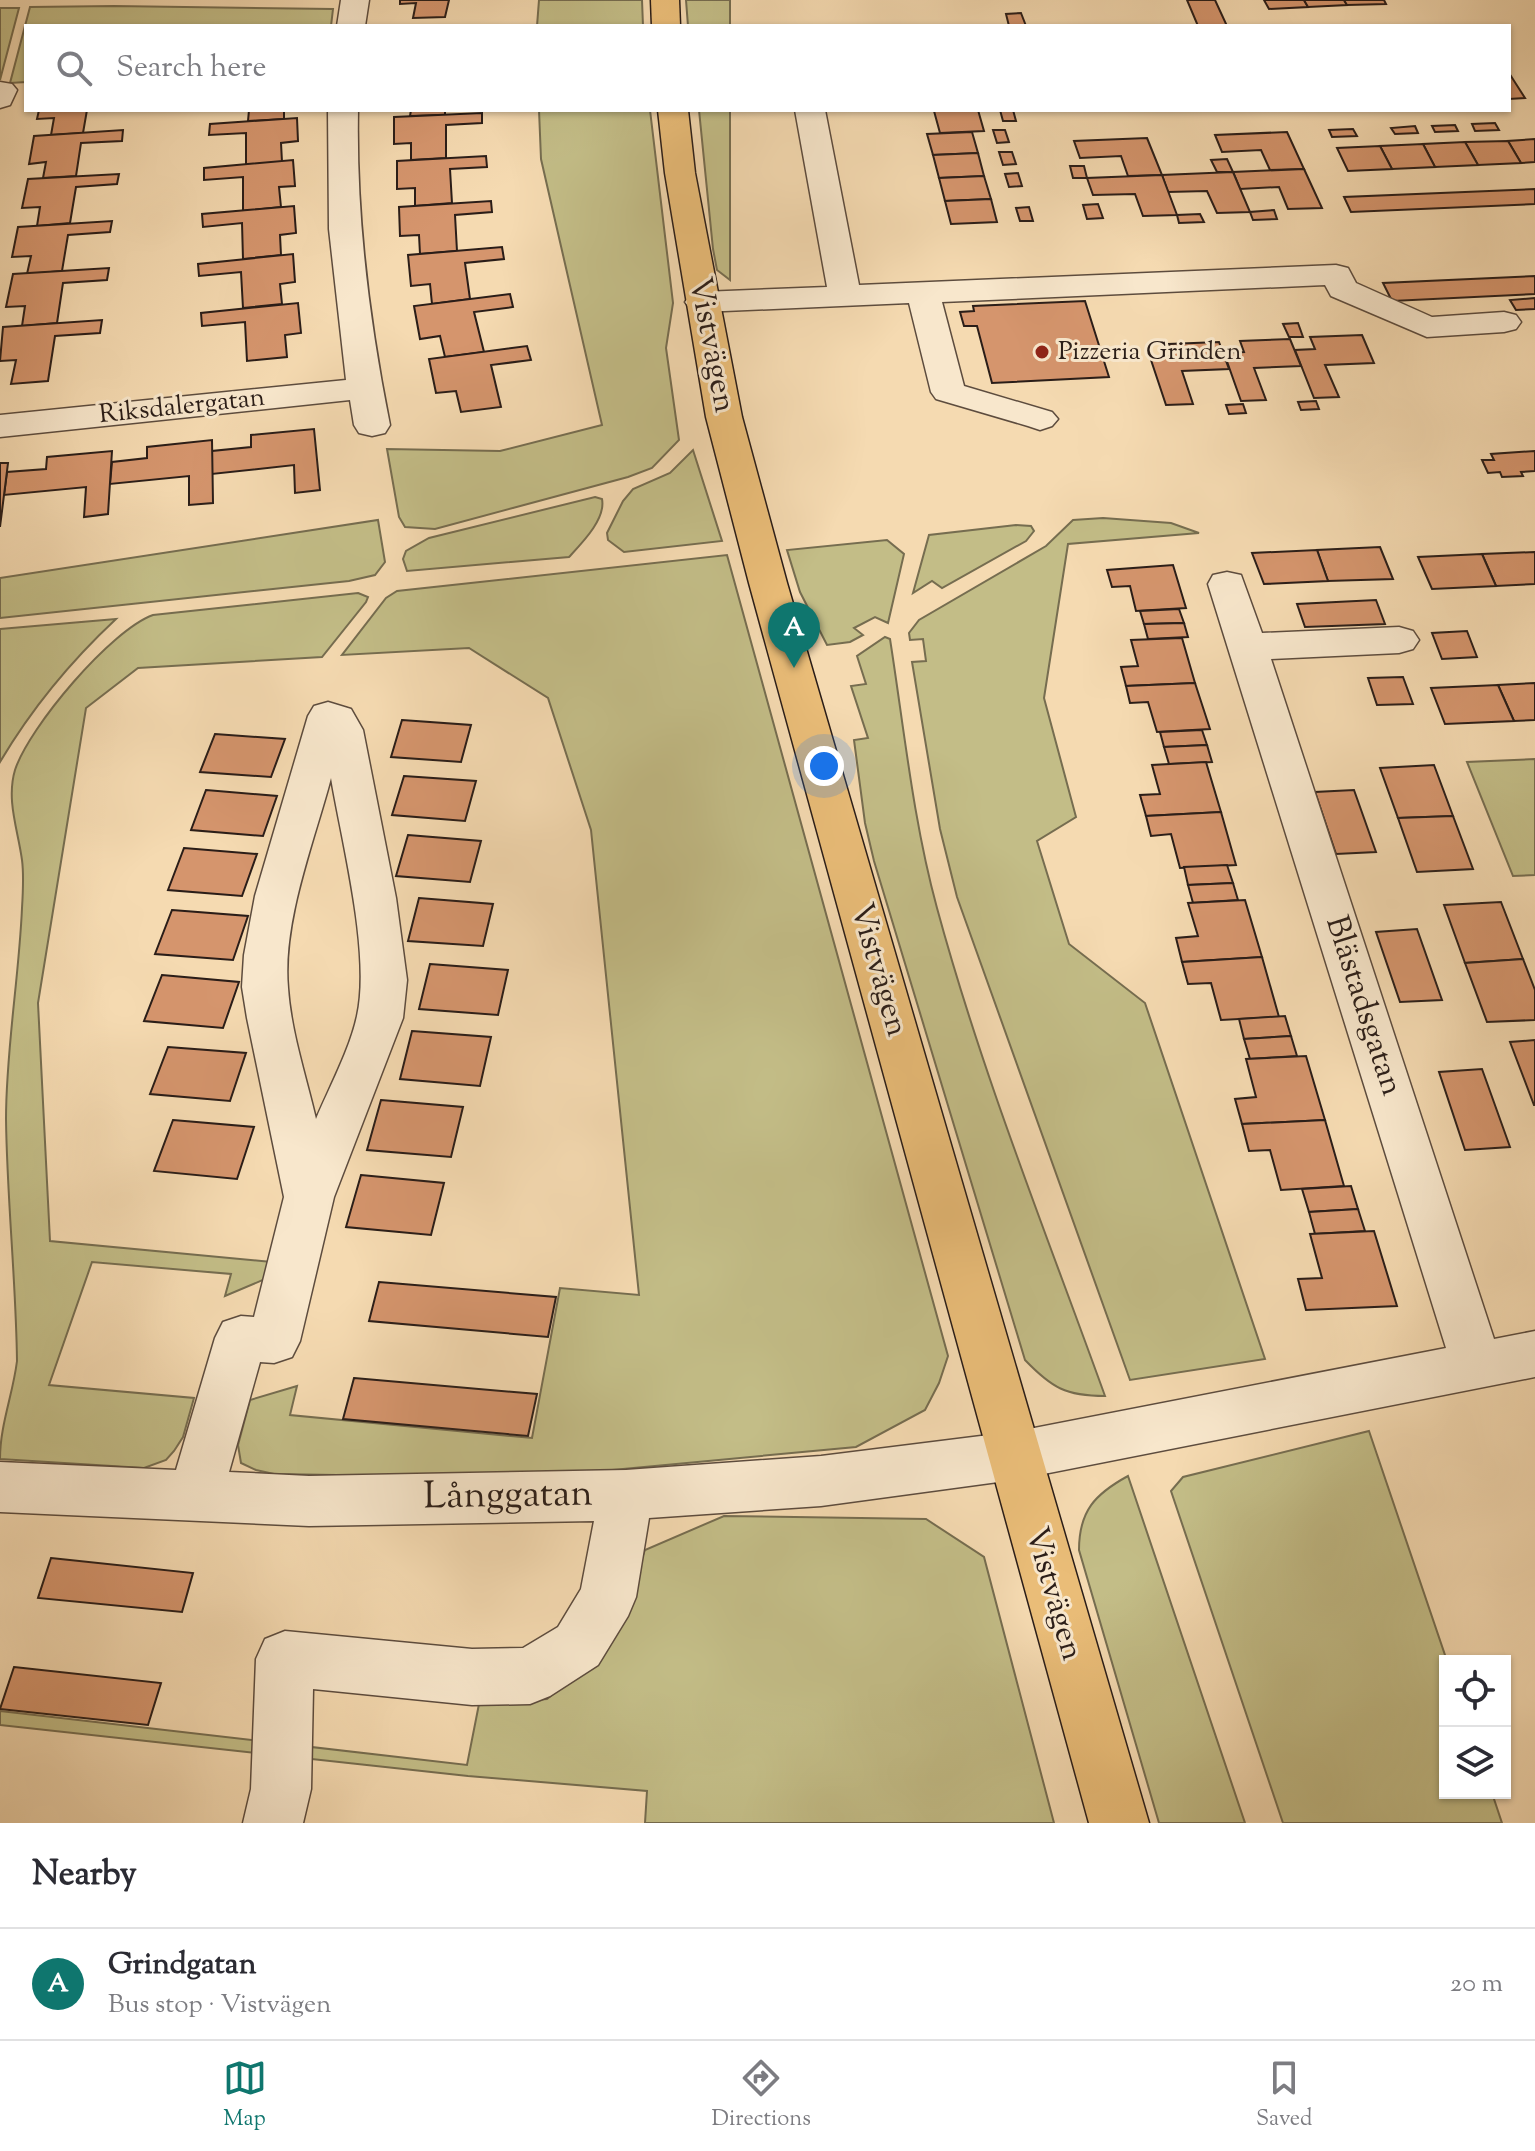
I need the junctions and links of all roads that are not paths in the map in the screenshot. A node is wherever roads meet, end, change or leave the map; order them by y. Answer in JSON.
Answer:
{"nodes":[{"id":1,"x":355,"y":0,"type":"edge"},
{"id":2,"x":665,"y":0,"type":"edge"},
{"id":3,"x":351,"y":24,"type":"edge"},
{"id":4,"x":666,"y":24,"type":"edge"},
{"id":5,"x":343,"y":112,"type":"edge"},
{"id":6,"x":673,"y":112,"type":"edge"},
{"id":7,"x":810,"y":112,"type":"edge"},
{"id":8,"x":923,"y":292,"type":"junction"},
{"id":9,"x":845,"y":296,"type":"junction"},
{"id":10,"x":702,"y":302,"type":"junction"},
{"id":11,"x":1504,"y":322,"type":"dead end"},
{"id":12,"x":365,"y":388,"type":"junction"},
{"id":13,"x":1040,"y":419,"type":"dead end"},
{"id":14,"x":372,"y":425,"type":"dead end"},
{"id":15,"x":0,"y":426,"type":"edge"},
{"id":16,"x":1227,"y":584,"type":"dead end"},
{"id":17,"x":1399,"y":640,"type":"dead end"},
{"id":18,"x":1248,"y":647,"type":"junction"},
{"id":19,"x":358,"y":820,"type":"junction"},
{"id":20,"x":297,"y":824,"type":"junction"},
{"id":21,"x":309,"y":1197,"type":"junction"},
{"id":22,"x":1535,"y":1354,"type":"edge"},
{"id":23,"x":1477,"y":1365,"type":"junction"},
{"id":24,"x":1013,"y":1456,"type":"junction"},
{"id":25,"x":0,"y":1487,"type":"edge"},
{"id":26,"x":626,"y":1495,"type":"junction"},
{"id":27,"x":195,"y":1498,"type":"junction"},
{"id":28,"x":283,"y":1812,"type":"edge"},
{"id":29,"x":1119,"y":1823,"type":"edge"}],
"edges":[{"from":1,"to":3,"type":"street"},
{"from":2,"to":4,"type":"main road"},
{"from":5,"to":12,"type":"street"},
{"from":6,"to":10,"type":"main road","name":"Vistvägen"},
{"from":7,"to":9,"type":"street"},
{"from":8,"to":9,"type":"street"},
{"from":8,"to":11,"type":"street"},
{"from":8,"to":13,"type":"street"},
{"from":9,"to":10,"type":"street"},
{"from":10,"to":24,"type":"main road","name":"Vistvägen"},
{"from":12,"to":14,"type":"street"},
{"from":12,"to":15,"type":"street","name":"Riksdalergatan"},
{"from":16,"to":18,"type":"street","name":"Blästadsgatan"},
{"from":17,"to":18,"type":"street"},
{"from":18,"to":23,"type":"street","name":"Blästadsgatan"},
{"from":19,"to":20,"type":"street"},
{"from":19,"to":20,"type":"street"},
{"from":19,"to":21,"type":"street"},
{"from":20,"to":21,"type":"street"},
{"from":21,"to":27,"type":"street"},
{"from":22,"to":23,"type":"street"},
{"from":23,"to":24,"type":"street"},
{"from":24,"to":26,"type":"street","name":"Långgatan"},
{"from":24,"to":29,"type":"main road","name":"Vistvägen"},
{"from":25,"to":27,"type":"street","name":"Långgatan"},
{"from":26,"to":27,"type":"street","name":"Långgatan"},
{"from":26,"to":28,"type":"street"}]}
